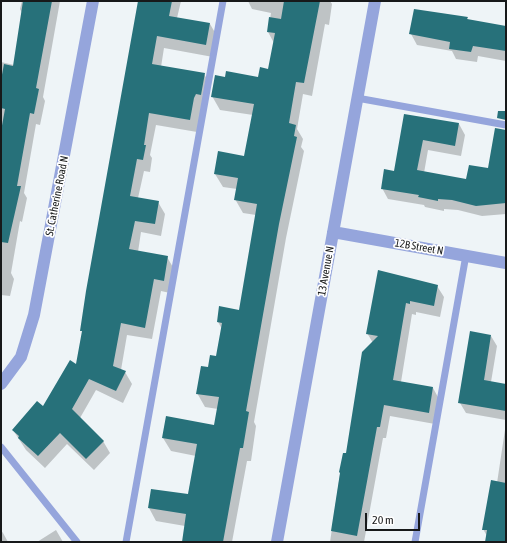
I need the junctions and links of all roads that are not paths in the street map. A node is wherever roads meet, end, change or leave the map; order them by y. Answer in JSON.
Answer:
{"nodes":[{"id":1,"x":94,"y":1,"type":"edge"},
{"id":2,"x":222,"y":1,"type":"edge"},
{"id":3,"x":374,"y":1,"type":"edge"},
{"id":4,"x":357,"y":98,"type":"junction"},
{"id":5,"x":506,"y":124,"type":"edge"},
{"id":6,"x":333,"y":232,"type":"junction"},
{"id":7,"x":466,"y":256,"type":"junction"},
{"id":8,"x":506,"y":262,"type":"edge"},
{"id":9,"x":1,"y":384,"type":"edge"},
{"id":10,"x":1,"y":446,"type":"edge"},
{"id":11,"x":77,"y":542,"type":"edge"},
{"id":12,"x":126,"y":542,"type":"edge"},
{"id":13,"x":277,"y":542,"type":"edge"},
{"id":14,"x":415,"y":542,"type":"edge"}],
"edges":[{"from":1,"to":9,"type":"street","name":"St. Catherine Road N"},
{"from":2,"to":12,"type":"lane"},
{"from":3,"to":4,"type":"street","name":"13 Avenue N"},
{"from":4,"to":5,"type":"lane"},
{"from":4,"to":6,"type":"street","name":"13 Avenue N"},
{"from":6,"to":7,"type":"street","name":"12B Street N"},
{"from":6,"to":13,"type":"street","name":"13 Avenue N"},
{"from":7,"to":8,"type":"street","name":"12B Street N"},
{"from":7,"to":14,"type":"lane"},
{"from":10,"to":11,"type":"lane"}]}
